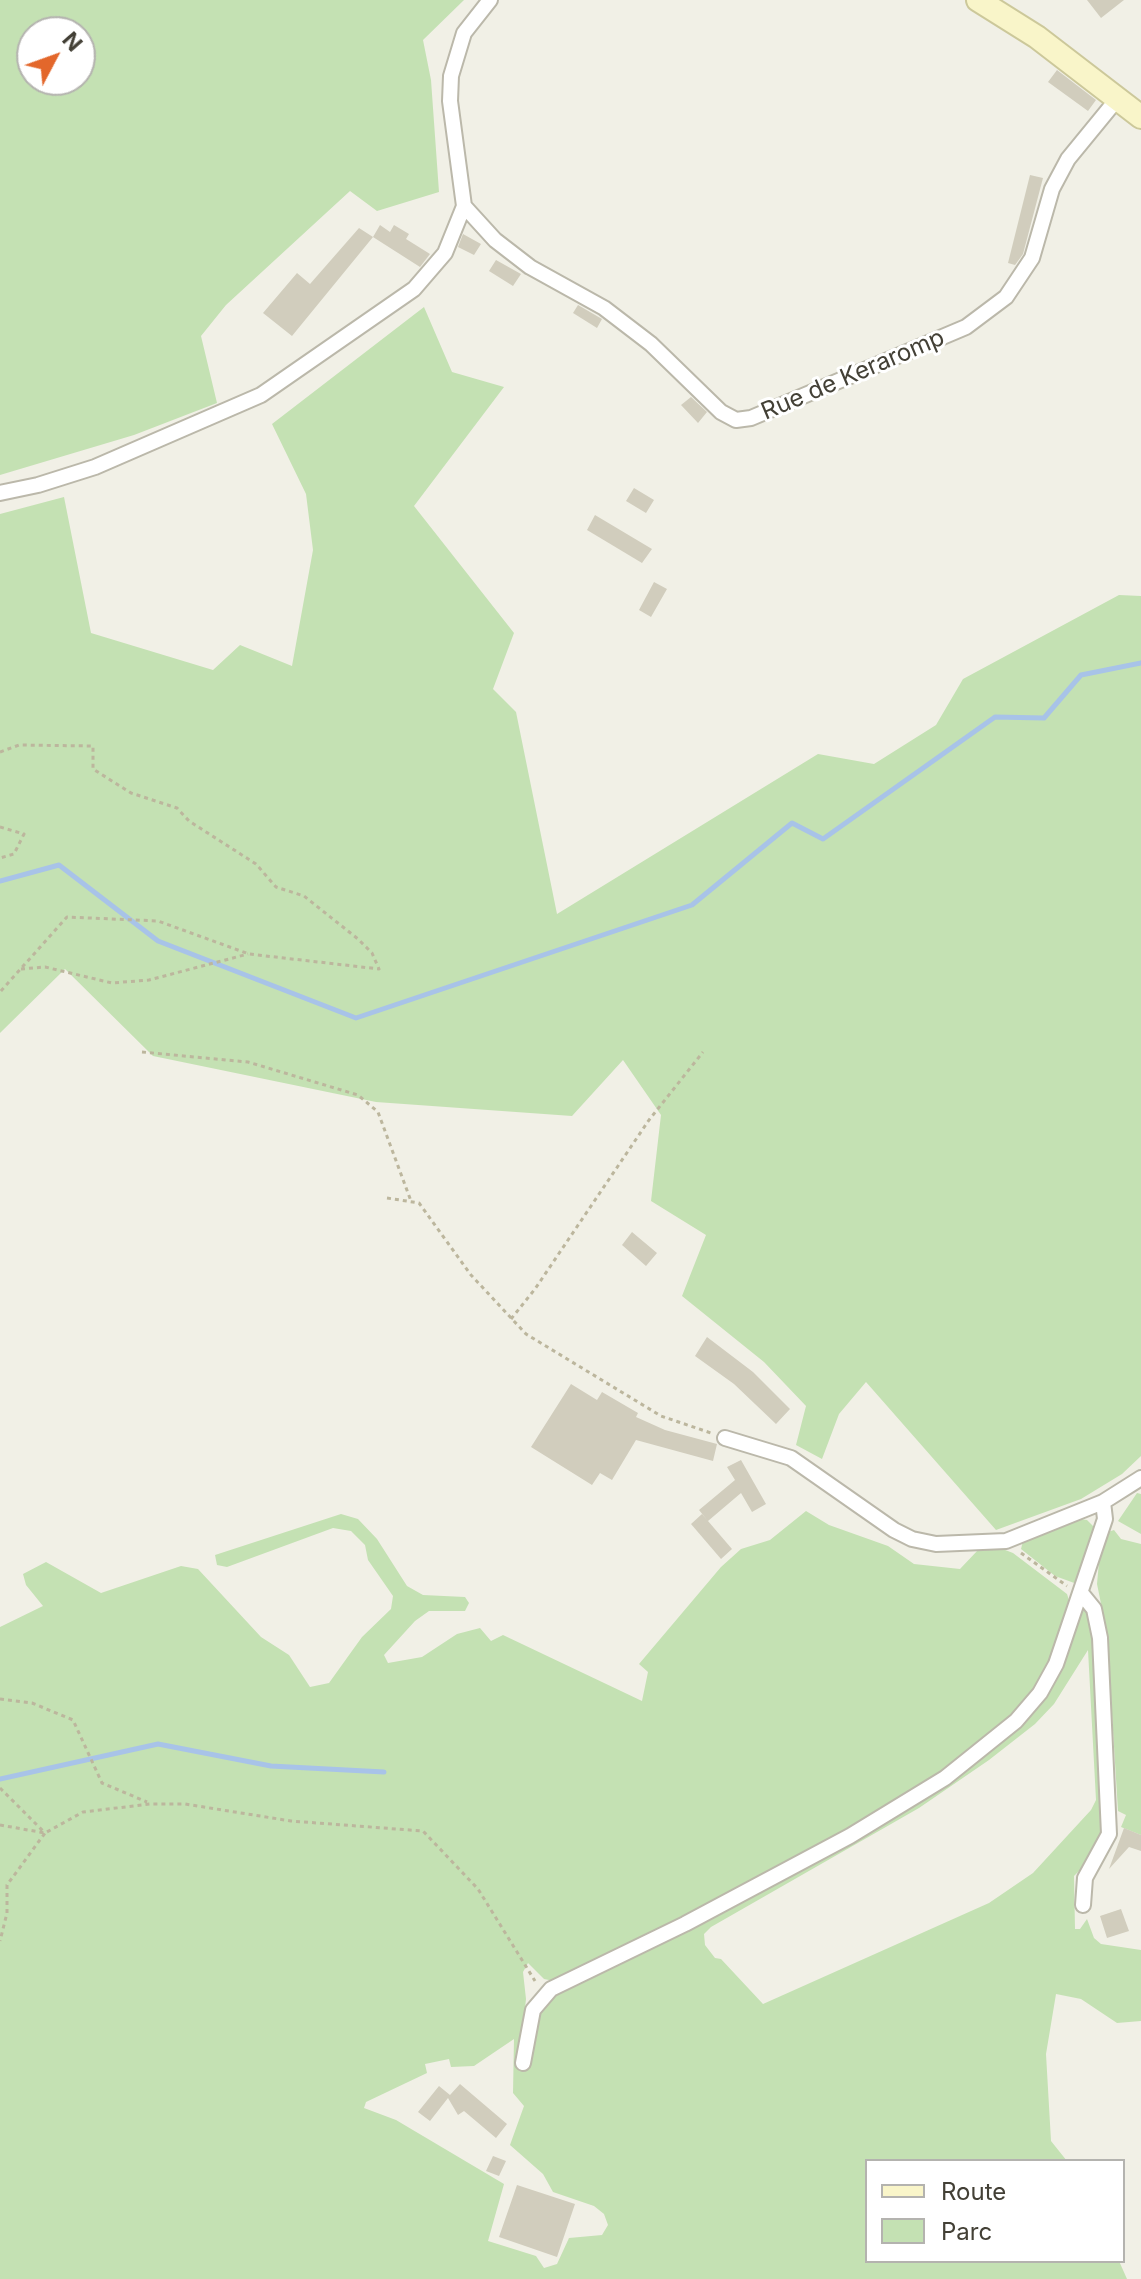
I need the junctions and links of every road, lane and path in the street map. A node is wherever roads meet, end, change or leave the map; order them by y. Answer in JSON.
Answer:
{"nodes":[{"id":1,"x":490,"y":0,"type":"edge"},
{"id":2,"x":978,"y":0,"type":"edge"},
{"id":3,"x":1118,"y":98,"type":"junction"},
{"id":4,"x":1141,"y":117,"type":"edge"},
{"id":5,"x":464,"y":206,"type":"junction"},
{"id":6,"x":0,"y":493,"type":"edge"},
{"id":7,"x":0,"y":752,"type":"edge"},
{"id":8,"x":0,"y":827,"type":"edge"},
{"id":9,"x":0,"y":858,"type":"edge"},
{"id":10,"x":249,"y":954,"type":"junction"},
{"id":11,"x":21,"y":969,"type":"junction"},
{"id":12,"x":0,"y":992,"type":"edge"},
{"id":13,"x":142,"y":1052,"type":"dead end"},
{"id":14,"x":703,"y":1052,"type":"dead end"},
{"id":15,"x":387,"y":1198,"type":"dead end"},
{"id":16,"x":411,"y":1201,"type":"junction"},
{"id":17,"x":511,"y":1319,"type":"junction"},
{"id":18,"x":725,"y":1438,"type":"joint"},
{"id":19,"x":1139,"y":1482,"type":"edge"},
{"id":20,"x":1103,"y":1502,"type":"junction"},
{"id":21,"x":1006,"y":1541,"type":"junction"},
{"id":22,"x":1081,"y":1593,"type":"junction"},
{"id":23,"x":0,"y":1699,"type":"edge"},
{"id":24,"x":0,"y":1788,"type":"edge"},
{"id":25,"x":150,"y":1804,"type":"junction"},
{"id":26,"x":0,"y":1825,"type":"edge"},
{"id":27,"x":45,"y":1833,"type":"junction"},
{"id":28,"x":1083,"y":1905,"type":"dead end"},
{"id":29,"x":0,"y":1941,"type":"edge"},
{"id":30,"x":544,"y":1995,"type":"junction"},
{"id":31,"x":523,"y":2063,"type":"dead end"}],
"edges":[{"from":1,"to":5,"type":"street"},
{"from":2,"to":3,"type":"street"},
{"from":3,"to":4,"type":"street"},
{"from":3,"to":5,"type":"street","name":"Rue de Keraromp"},
{"from":5,"to":6,"type":"street"},
{"from":7,"to":10,"type":"path"},
{"from":8,"to":9,"type":"path"},
{"from":10,"to":11,"type":"path"},
{"from":10,"to":11,"type":"path"},
{"from":11,"to":12,"type":"path"},
{"from":13,"to":16,"type":"path"},
{"from":14,"to":17,"type":"path"},
{"from":15,"to":16,"type":"path"},
{"from":16,"to":17,"type":"path"},
{"from":17,"to":18,"type":"path"},
{"from":18,"to":21,"type":"street"},
{"from":19,"to":20,"type":"street"},
{"from":20,"to":21,"type":"street"},
{"from":20,"to":22,"type":"street"},
{"from":21,"to":22,"type":"path"},
{"from":22,"to":28,"type":"street"},
{"from":22,"to":30,"type":"street"},
{"from":23,"to":25,"type":"path"},
{"from":24,"to":27,"type":"path"},
{"from":25,"to":27,"type":"path"},
{"from":25,"to":30,"type":"path"},
{"from":26,"to":27,"type":"path"},
{"from":27,"to":29,"type":"path"},
{"from":30,"to":31,"type":"street"}]}
